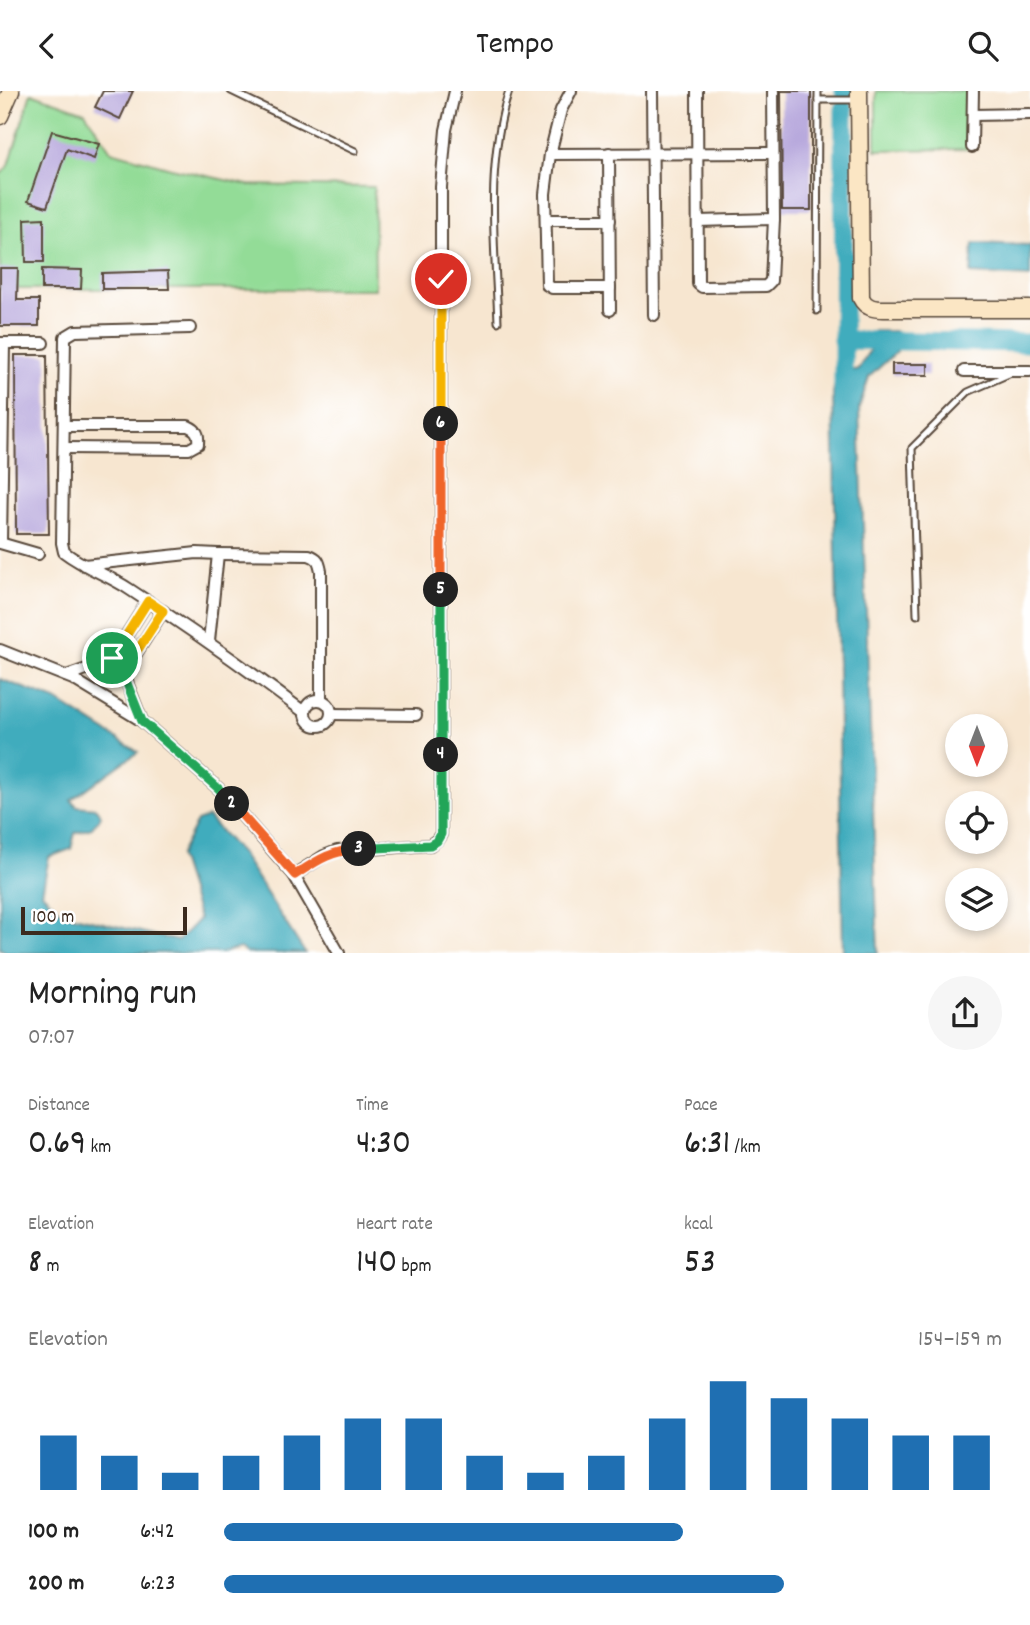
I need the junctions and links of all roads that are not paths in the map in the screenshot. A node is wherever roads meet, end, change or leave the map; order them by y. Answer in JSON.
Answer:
{"nodes":[{"id":1,"x":11,"y":91,"type":"edge"},
{"id":2,"x":231,"y":91,"type":"edge"},
{"id":3,"x":456,"y":91,"type":"edge"},
{"id":4,"x":509,"y":91,"type":"edge"},
{"id":5,"x":571,"y":91,"type":"edge"},
{"id":6,"x":652,"y":91,"type":"edge"},
{"id":7,"x":697,"y":91,"type":"edge"},
{"id":8,"x":773,"y":91,"type":"edge"},
{"id":9,"x":818,"y":91,"type":"edge"},
{"id":10,"x":973,"y":91,"type":"edge"},
{"id":11,"x":859,"y":95,"type":"edge"},
{"id":12,"x":818,"y":100,"type":"junction"},
{"id":13,"x":1030,"y":114,"type":"edge"},
{"id":14,"x":973,"y":115,"type":"junction"},
{"id":15,"x":0,"y":116,"type":"edge"},
{"id":16,"x":972,"y":146,"type":"dead end"},
{"id":17,"x":355,"y":151,"type":"dead end"},
{"id":18,"x":651,"y":152,"type":"junction"},
{"id":19,"x":697,"y":152,"type":"junction"},
{"id":20,"x":609,"y":153,"type":"junction"},
{"id":21,"x":773,"y":153,"type":"junction"},
{"id":22,"x":550,"y":154,"type":"junction"},
{"id":23,"x":774,"y":219,"type":"junction"},
{"id":24,"x":546,"y":220,"type":"junction"},
{"id":25,"x":610,"y":220,"type":"junction"},
{"id":26,"x":698,"y":221,"type":"junction"},
{"id":27,"x":610,"y":288,"type":"junction"},
{"id":28,"x":1030,"y":309,"type":"edge"},
{"id":29,"x":610,"y":310,"type":"dead end"},
{"id":30,"x":817,"y":311,"type":"dead end"},
{"id":31,"x":654,"y":315,"type":"dead end"},
{"id":32,"x":498,"y":322,"type":"dead end"},
{"id":33,"x":190,"y":328,"type":"dead end"},
{"id":34,"x":2,"y":343,"type":"edge"},
{"id":35,"x":43,"y":343,"type":"dead end"},
{"id":36,"x":964,"y":371,"type":"dead end"},
{"id":37,"x":1015,"y":371,"type":"junction"},
{"id":38,"x":1030,"y":371,"type":"edge"},
{"id":39,"x":65,"y":426,"type":"junction"},
{"id":40,"x":64,"y":448,"type":"junction"},
{"id":41,"x":1,"y":543,"type":"edge"},
{"id":42,"x":38,"y":554,"type":"dead end"},
{"id":43,"x":218,"y":554,"type":"junction"},
{"id":44,"x":82,"y":565,"type":"junction"},
{"id":45,"x":148,"y":601,"type":"junction"},
{"id":46,"x":163,"y":611,"type":"junction"},
{"id":47,"x":918,"y":615,"type":"dead end"},
{"id":48,"x":209,"y":641,"type":"junction"},
{"id":49,"x":0,"y":650,"type":"edge"},
{"id":50,"x":66,"y":676,"type":"junction"},
{"id":51,"x":321,"y":700,"type":"junction"},
{"id":52,"x":304,"y":712,"type":"junction"},
{"id":53,"x":331,"y":714,"type":"junction"},
{"id":54,"x":416,"y":715,"type":"dead end"},
{"id":55,"x":142,"y":721,"type":"junction"},
{"id":56,"x":295,"y":875,"type":"junction"},
{"id":57,"x":339,"y":953,"type":"edge"}],
"edges":[{"from":1,"to":15,"type":"main road"},
{"from":2,"to":17,"type":"lane"},
{"from":3,"to":56,"type":"street"},
{"from":4,"to":32,"type":"lane"},
{"from":5,"to":22,"type":"street"},
{"from":6,"to":18,"type":"street"},
{"from":7,"to":19,"type":"street"},
{"from":8,"to":21,"type":"street"},
{"from":9,"to":12,"type":"lane"},
{"from":10,"to":14,"type":"street"},
{"from":11,"to":12,"type":"lane"},
{"from":11,"to":28,"type":"main road"},
{"from":12,"to":30,"type":"lane"},
{"from":13,"to":14,"type":"street"},
{"from":14,"to":16,"type":"street"},
{"from":18,"to":19,"type":"street"},
{"from":18,"to":20,"type":"street"},
{"from":18,"to":31,"type":"street"},
{"from":19,"to":21,"type":"street"},
{"from":19,"to":26,"type":"street"},
{"from":20,"to":22,"type":"street"},
{"from":20,"to":25,"type":"street"},
{"from":21,"to":23,"type":"street"},
{"from":22,"to":24,"type":"street"},
{"from":23,"to":26,"type":"street"},
{"from":23,"to":26,"type":"street"},
{"from":24,"to":25,"type":"street"},
{"from":24,"to":27,"type":"street"},
{"from":25,"to":27,"type":"street"},
{"from":27,"to":29,"type":"street"},
{"from":33,"to":39,"type":"street"},
{"from":34,"to":35,"type":"street"},
{"from":34,"to":41,"type":"street"},
{"from":36,"to":37,"type":"street"},
{"from":37,"to":38,"type":"street"},
{"from":37,"to":47,"type":"lane"},
{"from":39,"to":40,"type":"street"},
{"from":39,"to":40,"type":"street"},
{"from":40,"to":44,"type":"street"},
{"from":41,"to":42,"type":"street"},
{"from":43,"to":44,"type":"street"},
{"from":43,"to":48,"type":"street"},
{"from":43,"to":51,"type":"street"},
{"from":44,"to":45,"type":"street"},
{"from":45,"to":46,"type":"street"},
{"from":45,"to":50,"type":"street"},
{"from":46,"to":48,"type":"street"},
{"from":46,"to":55,"type":"street"},
{"from":48,"to":52,"type":"street"},
{"from":49,"to":50,"type":"street"},
{"from":50,"to":55,"type":"street"},
{"from":51,"to":52,"type":"street"},
{"from":51,"to":53,"type":"street"},
{"from":52,"to":53,"type":"street"},
{"from":53,"to":54,"type":"street"},
{"from":55,"to":56,"type":"street"},
{"from":56,"to":57,"type":"street"}]}
